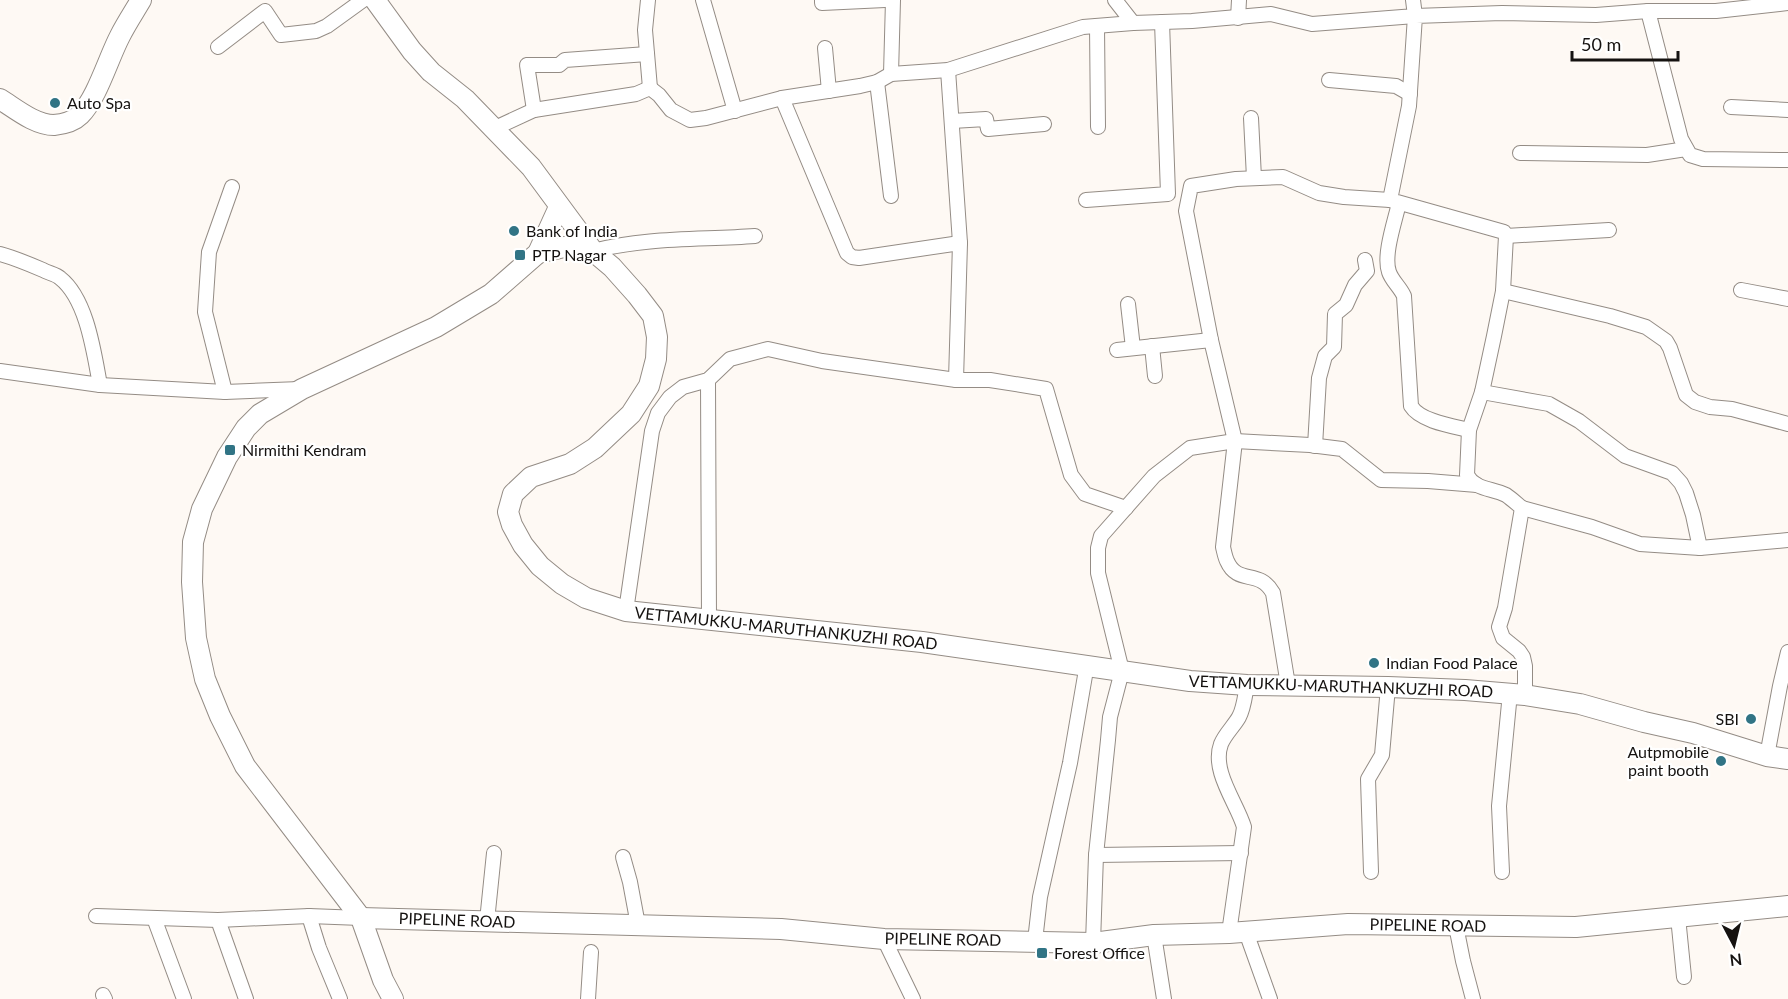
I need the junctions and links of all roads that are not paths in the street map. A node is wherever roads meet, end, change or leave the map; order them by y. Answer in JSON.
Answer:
{"nodes":[{"id":1,"x":141,"y":0,"type":"edge"},
{"id":2,"x":363,"y":0,"type":"edge"},
{"id":3,"x":375,"y":0,"type":"edge"},
{"id":4,"x":648,"y":0,"type":"edge"},
{"id":5,"x":703,"y":0,"type":"edge"},
{"id":6,"x":822,"y":0,"type":"edge"},
{"id":7,"x":885,"y":0,"type":"edge"},
{"id":8,"x":893,"y":0,"type":"edge"},
{"id":9,"x":1115,"y":0,"type":"edge"},
{"id":10,"x":1239,"y":0,"type":"edge"},
{"id":11,"x":1413,"y":0,"type":"edge"},
{"id":12,"x":1788,"y":3,"type":"edge"},
{"id":13,"x":1716,"y":5,"type":"edge"},
{"id":14,"x":1648,"y":11,"type":"junction"},
{"id":15,"x":1415,"y":16,"type":"junction"},
{"id":16,"x":1238,"y":18,"type":"junction"},
{"id":17,"x":1162,"y":22,"type":"junction"},
{"id":18,"x":1133,"y":23,"type":"junction"},
{"id":19,"x":1097,"y":26,"type":"junction"},
{"id":20,"x":218,"y":47,"type":"dead end"},
{"id":21,"x":825,"y":48,"type":"dead end"},
{"id":22,"x":647,"y":54,"type":"junction"},
{"id":23,"x":948,"y":70,"type":"junction"},
{"id":24,"x":891,"y":74,"type":"junction"},
{"id":25,"x":1329,"y":80,"type":"dead end"},
{"id":26,"x":877,"y":82,"type":"junction"},
{"id":27,"x":650,"y":88,"type":"junction"},
{"id":28,"x":829,"y":91,"type":"junction"},
{"id":29,"x":1410,"y":94,"type":"junction"},
{"id":30,"x":782,"y":98,"type":"junction"},
{"id":31,"x":0,"y":99,"type":"edge"},
{"id":32,"x":1731,"y":107,"type":"dead end"},
{"id":33,"x":534,"y":110,"type":"junction"},
{"id":34,"x":1788,"y":110,"type":"edge"},
{"id":35,"x":735,"y":111,"type":"junction"},
{"id":36,"x":1251,"y":118,"type":"dead end"},
{"id":37,"x":952,"y":121,"type":"junction"},
{"id":38,"x":1044,"y":124,"type":"dead end"},
{"id":39,"x":1098,"y":127,"type":"dead end"},
{"id":40,"x":493,"y":129,"type":"junction"},
{"id":41,"x":1686,"y":149,"type":"junction"},
{"id":42,"x":1520,"y":153,"type":"dead end"},
{"id":43,"x":1788,"y":160,"type":"edge"},
{"id":44,"x":1254,"y":178,"type":"junction"},
{"id":45,"x":232,"y":188,"type":"dead end"},
{"id":46,"x":891,"y":196,"type":"dead end"},
{"id":47,"x":1086,"y":200,"type":"dead end"},
{"id":48,"x":1394,"y":202,"type":"junction"},
{"id":49,"x":559,"y":207,"type":"junction"},
{"id":50,"x":1609,"y":230,"type":"dead end"},
{"id":51,"x":755,"y":236,"type":"dead end"},
{"id":52,"x":1506,"y":236,"type":"junction"},
{"id":53,"x":960,"y":243,"type":"junction"},
{"id":54,"x":593,"y":251,"type":"junction"},
{"id":55,"x":538,"y":253,"type":"junction"},
{"id":56,"x":0,"y":254,"type":"edge"},
{"id":57,"x":1365,"y":261,"type":"dead end"},
{"id":58,"x":1741,"y":290,"type":"dead end"},
{"id":59,"x":1503,"y":291,"type":"junction"},
{"id":60,"x":1788,"y":299,"type":"edge"},
{"id":61,"x":1128,"y":304,"type":"dead end"},
{"id":62,"x":1211,"y":340,"type":"junction"},
{"id":63,"x":1152,"y":346,"type":"junction"},
{"id":64,"x":1133,"y":348,"type":"junction"},
{"id":65,"x":1117,"y":350,"type":"dead end"},
{"id":66,"x":0,"y":371,"type":"edge"},
{"id":67,"x":1155,"y":376,"type":"dead end"},
{"id":68,"x":708,"y":380,"type":"junction"},
{"id":69,"x":957,"y":380,"type":"junction"},
{"id":70,"x":99,"y":385,"type":"junction"},
{"id":71,"x":302,"y":389,"type":"junction"},
{"id":72,"x":225,"y":392,"type":"junction"},
{"id":73,"x":1482,"y":392,"type":"junction"},
{"id":74,"x":1788,"y":424,"type":"edge"},
{"id":75,"x":1469,"y":430,"type":"junction"},
{"id":76,"x":1234,"y":441,"type":"junction"},
{"id":77,"x":1315,"y":446,"type":"junction"},
{"id":78,"x":1477,"y":486,"type":"junction"},
{"id":79,"x":1126,"y":508,"type":"junction"},
{"id":80,"x":1522,"y":508,"type":"junction"},
{"id":81,"x":1788,"y":540,"type":"edge"},
{"id":82,"x":1700,"y":548,"type":"junction"},
{"id":83,"x":626,"y":611,"type":"junction"},
{"id":84,"x":709,"y":621,"type":"junction"},
{"id":85,"x":1788,"y":652,"type":"edge"},
{"id":86,"x":1087,"y":664,"type":"junction"},
{"id":87,"x":1122,"y":671,"type":"junction"},
{"id":88,"x":1247,"y":685,"type":"junction"},
{"id":89,"x":1288,"y":685,"type":"junction"},
{"id":90,"x":1388,"y":687,"type":"junction"},
{"id":91,"x":1518,"y":694,"type":"junction"},
{"id":92,"x":1767,"y":756,"type":"junction"},
{"id":93,"x":1788,"y":759,"type":"edge"},
{"id":94,"x":494,"y":853,"type":"dead end"},
{"id":95,"x":1241,"y":853,"type":"junction"},
{"id":96,"x":1096,"y":855,"type":"junction"},
{"id":97,"x":623,"y":857,"type":"dead end"},
{"id":98,"x":1371,"y":872,"type":"dead end"},
{"id":99,"x":1502,"y":872,"type":"dead end"},
{"id":100,"x":1788,"y":906,"type":"edge"},
{"id":101,"x":96,"y":916,"type":"dead end"},
{"id":102,"x":309,"y":916,"type":"junction"},
{"id":103,"x":1678,"y":917,"type":"junction"},
{"id":104,"x":154,"y":918,"type":"junction"},
{"id":105,"x":361,"y":918,"type":"junction"},
{"id":106,"x":218,"y":920,"type":"junction"},
{"id":107,"x":486,"y":921,"type":"junction"},
{"id":108,"x":638,"y":925,"type":"junction"},
{"id":109,"x":1456,"y":926,"type":"junction"},
{"id":110,"x":1237,"y":932,"type":"junction"},
{"id":111,"x":1154,"y":935,"type":"junction"},
{"id":112,"x":884,"y":939,"type":"junction"},
{"id":113,"x":1035,"y":941,"type":"junction"},
{"id":114,"x":1093,"y":943,"type":"junction"},
{"id":115,"x":591,"y":952,"type":"dead end"},
{"id":116,"x":1684,"y":976,"type":"dead end"},
{"id":117,"x":184,"y":999,"type":"edge"},
{"id":118,"x":246,"y":999,"type":"edge"},
{"id":119,"x":340,"y":999,"type":"edge"},
{"id":120,"x":393,"y":999,"type":"edge"},
{"id":121,"x":588,"y":999,"type":"edge"},
{"id":122,"x":913,"y":999,"type":"edge"},
{"id":123,"x":1164,"y":999,"type":"edge"},
{"id":124,"x":1269,"y":999,"type":"edge"},
{"id":125,"x":1473,"y":999,"type":"edge"}],
"edges":[{"from":1,"to":31,"type":"main road"},
{"from":2,"to":20,"type":"street"},
{"from":3,"to":40,"type":"main road","name":"VETTAMUKKU-MARUTHANKUZHI ROAD"},
{"from":4,"to":22,"type":"street"},
{"from":5,"to":35,"type":"street"},
{"from":6,"to":7,"type":"street"},
{"from":8,"to":24,"type":"street"},
{"from":9,"to":18,"type":"street"},
{"from":10,"to":16,"type":"street"},
{"from":11,"to":15,"type":"street"},
{"from":12,"to":13,"type":"street"},
{"from":13,"to":14,"type":"street"},
{"from":14,"to":15,"type":"street"},
{"from":14,"to":41,"type":"street"},
{"from":15,"to":16,"type":"street"},
{"from":15,"to":29,"type":"street"},
{"from":16,"to":17,"type":"street"},
{"from":17,"to":18,"type":"street"},
{"from":17,"to":47,"type":"street"},
{"from":18,"to":19,"type":"street"},
{"from":19,"to":23,"type":"street"},
{"from":19,"to":39,"type":"street"},
{"from":21,"to":28,"type":"street"},
{"from":22,"to":27,"type":"street"},
{"from":22,"to":33,"type":"street"},
{"from":23,"to":24,"type":"street"},
{"from":23,"to":37,"type":"street"},
{"from":24,"to":26,"type":"street"},
{"from":25,"to":29,"type":"street"},
{"from":26,"to":28,"type":"street"},
{"from":26,"to":46,"type":"street"},
{"from":27,"to":33,"type":"street"},
{"from":27,"to":35,"type":"street"},
{"from":28,"to":30,"type":"street"},
{"from":29,"to":48,"type":"street"},
{"from":30,"to":35,"type":"street"},
{"from":30,"to":53,"type":"street"},
{"from":32,"to":34,"type":"street"},
{"from":33,"to":40,"type":"street"},
{"from":36,"to":44,"type":"street"},
{"from":37,"to":38,"type":"street"},
{"from":37,"to":53,"type":"street"},
{"from":40,"to":49,"type":"main road","name":"VETTAMUKKU-MARUTHANKUZHI ROAD"},
{"from":41,"to":42,"type":"street"},
{"from":41,"to":43,"type":"street"},
{"from":44,"to":48,"type":"street"},
{"from":44,"to":62,"type":"street"},
{"from":45,"to":72,"type":"street"},
{"from":48,"to":52,"type":"street"},
{"from":48,"to":75,"type":"street"},
{"from":49,"to":54,"type":"main road","name":"VETTAMUKKU-MARUTHANKUZHI ROAD"},
{"from":49,"to":55,"type":"main road"},
{"from":50,"to":52,"type":"street"},
{"from":51,"to":54,"type":"street"},
{"from":52,"to":59,"type":"street"},
{"from":53,"to":69,"type":"street"},
{"from":54,"to":55,"type":"main road"},
{"from":54,"to":83,"type":"main road","name":"VETTAMUKKU-MARUTHANKUZHI ROAD"},
{"from":55,"to":71,"type":"main road"},
{"from":56,"to":70,"type":"street"},
{"from":57,"to":77,"type":"street"},
{"from":58,"to":60,"type":"street"},
{"from":59,"to":73,"type":"street"},
{"from":59,"to":74,"type":"street"},
{"from":61,"to":64,"type":"street"},
{"from":62,"to":63,"type":"street"},
{"from":62,"to":76,"type":"street"},
{"from":63,"to":64,"type":"street"},
{"from":63,"to":67,"type":"street"},
{"from":64,"to":65,"type":"street"},
{"from":66,"to":70,"type":"street"},
{"from":68,"to":69,"type":"street"},
{"from":68,"to":83,"type":"street"},
{"from":68,"to":84,"type":"street"},
{"from":69,"to":79,"type":"street"},
{"from":70,"to":72,"type":"street"},
{"from":71,"to":72,"type":"street"},
{"from":71,"to":105,"type":"main road"},
{"from":73,"to":75,"type":"street"},
{"from":73,"to":82,"type":"street"},
{"from":75,"to":78,"type":"street"},
{"from":76,"to":77,"type":"street"},
{"from":76,"to":79,"type":"street"},
{"from":76,"to":89,"type":"street"},
{"from":77,"to":78,"type":"street"},
{"from":78,"to":80,"type":"street"},
{"from":79,"to":87,"type":"street"},
{"from":80,"to":82,"type":"street"},
{"from":80,"to":91,"type":"street"},
{"from":81,"to":82,"type":"street"},
{"from":83,"to":84,"type":"main road","name":"VETTAMUKKU-MARUTHANKUZHI ROAD"},
{"from":84,"to":86,"type":"main road","name":"VETTAMUKKU-MARUTHANKUZHI ROAD"},
{"from":85,"to":92,"type":"street"},
{"from":86,"to":87,"type":"main road","name":"VETTAMUKKU-MARUTHANKUZHI ROAD"},
{"from":86,"to":113,"type":"street"},
{"from":87,"to":88,"type":"main road","name":"VETTAMUKKU-MARUTHANKUZHI ROAD"},
{"from":87,"to":96,"type":"street"},
{"from":88,"to":89,"type":"main road","name":"VETTAMUKKU-MARUTHANKUZHI ROAD"},
{"from":88,"to":95,"type":"street"},
{"from":89,"to":90,"type":"main road","name":"VETTAMUKKU-MARUTHANKUZHI ROAD"},
{"from":90,"to":91,"type":"main road","name":"VETTAMUKKU-MARUTHANKUZHI ROAD"},
{"from":90,"to":98,"type":"street"},
{"from":91,"to":92,"type":"main road","name":"VETTAMUKKU-MARUTHANKUZHI ROAD"},
{"from":91,"to":99,"type":"street"},
{"from":92,"to":93,"type":"main road","name":"VETTAMUKKU-MARUTHANKUZHI ROAD"},
{"from":94,"to":107,"type":"street"},
{"from":95,"to":96,"type":"street"},
{"from":95,"to":110,"type":"street"},
{"from":96,"to":114,"type":"street"},
{"from":97,"to":108,"type":"street"},
{"from":100,"to":103,"type":"main road","name":"PIPELINE ROAD"},
{"from":101,"to":104,"type":"street","name":"PIPELINE ROAD"},
{"from":102,"to":105,"type":"street","name":"PIPELINE ROAD"},
{"from":102,"to":106,"type":"street","name":"PIPELINE ROAD"},
{"from":102,"to":119,"type":"street"},
{"from":103,"to":109,"type":"main road","name":"PIPELINE ROAD"},
{"from":103,"to":116,"type":"street"},
{"from":104,"to":106,"type":"street","name":"PIPELINE ROAD"},
{"from":104,"to":117,"type":"street"},
{"from":105,"to":107,"type":"main road","name":"PIPELINE ROAD"},
{"from":105,"to":120,"type":"main road"},
{"from":106,"to":118,"type":"street"},
{"from":107,"to":108,"type":"main road","name":"PIPELINE ROAD"},
{"from":108,"to":112,"type":"main road","name":"PIPELINE ROAD"},
{"from":109,"to":110,"type":"main road","name":"PIPELINE ROAD"},
{"from":109,"to":125,"type":"street"},
{"from":110,"to":111,"type":"main road","name":"PIPELINE ROAD"},
{"from":110,"to":124,"type":"street"},
{"from":111,"to":114,"type":"main road","name":"PIPELINE ROAD"},
{"from":111,"to":123,"type":"street"},
{"from":112,"to":113,"type":"main road","name":"PIPELINE ROAD"},
{"from":112,"to":122,"type":"street"},
{"from":113,"to":114,"type":"main road","name":"PIPELINE ROAD"},
{"from":115,"to":121,"type":"street"}]}
